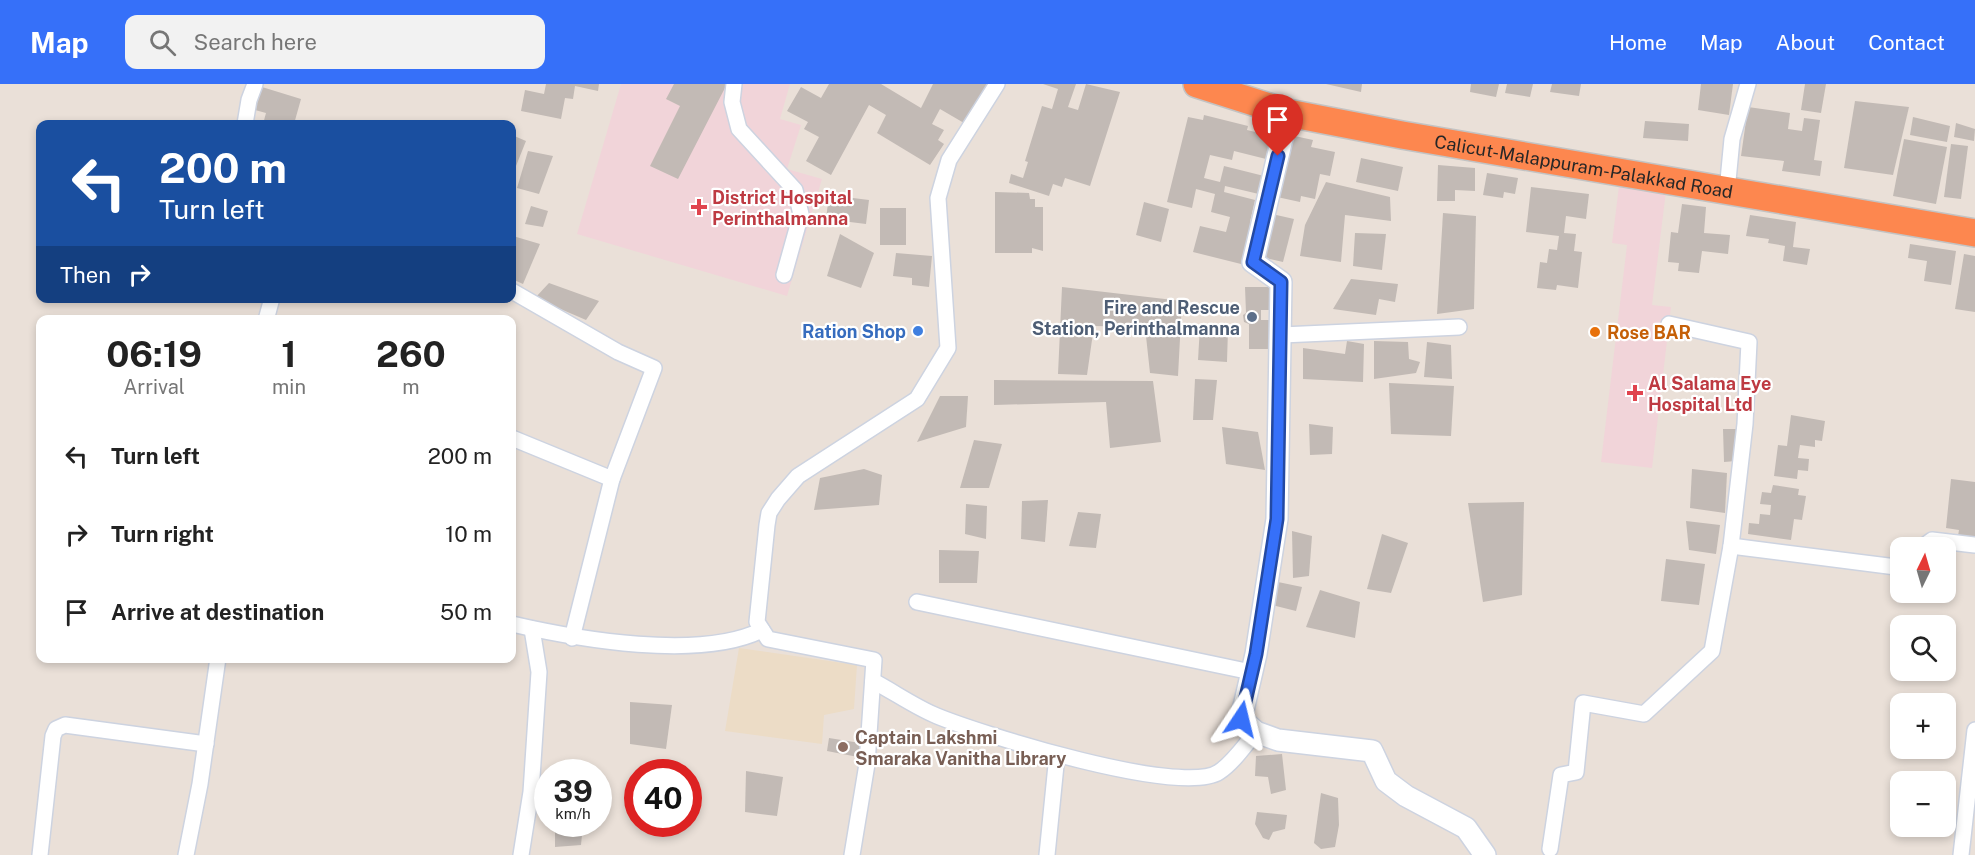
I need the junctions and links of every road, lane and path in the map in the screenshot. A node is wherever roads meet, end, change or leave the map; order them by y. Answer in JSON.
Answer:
{"nodes":[{"id":1,"x":255,"y":84,"type":"edge"},
{"id":2,"x":734,"y":84,"type":"edge"},
{"id":3,"x":997,"y":84,"type":"edge"},
{"id":4,"x":1197,"y":84,"type":"edge"},
{"id":5,"x":1748,"y":84,"type":"edge"},
{"id":6,"x":1238,"y":90,"type":"edge"},
{"id":7,"x":1288,"y":113,"type":"junction"},
{"id":8,"x":246,"y":120,"type":"edge"},
{"id":9,"x":1727,"y":191,"type":"junction"},
{"id":10,"x":1975,"y":233,"type":"edge"},
{"id":11,"x":784,"y":275,"type":"dead end"},
{"id":12,"x":516,"y":293,"type":"edge"},
{"id":13,"x":1669,"y":324,"type":"dead end"},
{"id":14,"x":1459,"y":327,"type":"dead end"},
{"id":15,"x":1282,"y":335,"type":"junction"},
{"id":16,"x":516,"y":440,"type":"edge"},
{"id":17,"x":612,"y":479,"type":"junction"},
{"id":18,"x":1956,"y":543,"type":"edge"},
{"id":19,"x":1975,"y":545,"type":"edge"},
{"id":20,"x":1731,"y":546,"type":"junction"},
{"id":21,"x":1890,"y":566,"type":"edge"},
{"id":22,"x":917,"y":602,"type":"dead end"},
{"id":23,"x":516,"y":625,"type":"edge"},
{"id":24,"x":532,"y":629,"type":"junction"},
{"id":25,"x":762,"y":630,"type":"junction"},
{"id":26,"x":572,"y":638,"type":"junction"},
{"id":27,"x":217,"y":663,"type":"edge"},
{"id":28,"x":1251,"y":672,"type":"junction"},
{"id":29,"x":873,"y":681,"type":"junction"},
{"id":30,"x":1975,"y":730,"type":"edge"},
{"id":31,"x":1256,"y":732,"type":"junction"},
{"id":32,"x":207,"y":744,"type":"junction"},
{"id":33,"x":1057,"y":755,"type":"junction"},
{"id":34,"x":1550,"y":849,"type":"dead end"},
{"id":35,"x":40,"y":855,"type":"edge"},
{"id":36,"x":186,"y":855,"type":"edge"},
{"id":37,"x":521,"y":855,"type":"edge"},
{"id":38,"x":852,"y":855,"type":"edge"},
{"id":39,"x":1047,"y":855,"type":"edge"},
{"id":40,"x":1485,"y":855,"type":"edge"},
{"id":41,"x":1963,"y":855,"type":"edge"}],
"edges":[{"from":1,"to":8,"type":"street"},
{"from":2,"to":11,"type":"street"},
{"from":3,"to":25,"type":"street"},
{"from":4,"to":6,"type":"highway","name":"Calicut-Malappuram-Palakkad Road"},
{"from":5,"to":9,"type":"street"},
{"from":6,"to":7,"type":"highway","name":"Calicut-Malappuram-Palakkad Road"},
{"from":7,"to":9,"type":"highway","name":"Calicut-Malappuram-Palakkad Road"},
{"from":7,"to":15,"type":"street"},
{"from":9,"to":10,"type":"highway","name":"Calicut-Malappuram-Palakkad Road"},
{"from":12,"to":17,"type":"street"},
{"from":13,"to":20,"type":"street"},
{"from":14,"to":15,"type":"street"},
{"from":15,"to":28,"type":"street"},
{"from":16,"to":17,"type":"street"},
{"from":17,"to":26,"type":"street"},
{"from":18,"to":19,"type":"street"},
{"from":20,"to":21,"type":"street"},
{"from":20,"to":34,"type":"street"},
{"from":22,"to":28,"type":"street"},
{"from":23,"to":24,"type":"street"},
{"from":24,"to":26,"type":"street"},
{"from":24,"to":37,"type":"street"},
{"from":25,"to":26,"type":"street"},
{"from":25,"to":29,"type":"street"},
{"from":27,"to":32,"type":"street"},
{"from":28,"to":31,"type":"street"},
{"from":29,"to":33,"type":"street"},
{"from":29,"to":38,"type":"street"},
{"from":30,"to":41,"type":"street"},
{"from":31,"to":33,"type":"street"},
{"from":31,"to":40,"type":"street"},
{"from":32,"to":35,"type":"street"},
{"from":32,"to":36,"type":"street"},
{"from":33,"to":39,"type":"street"}]}
